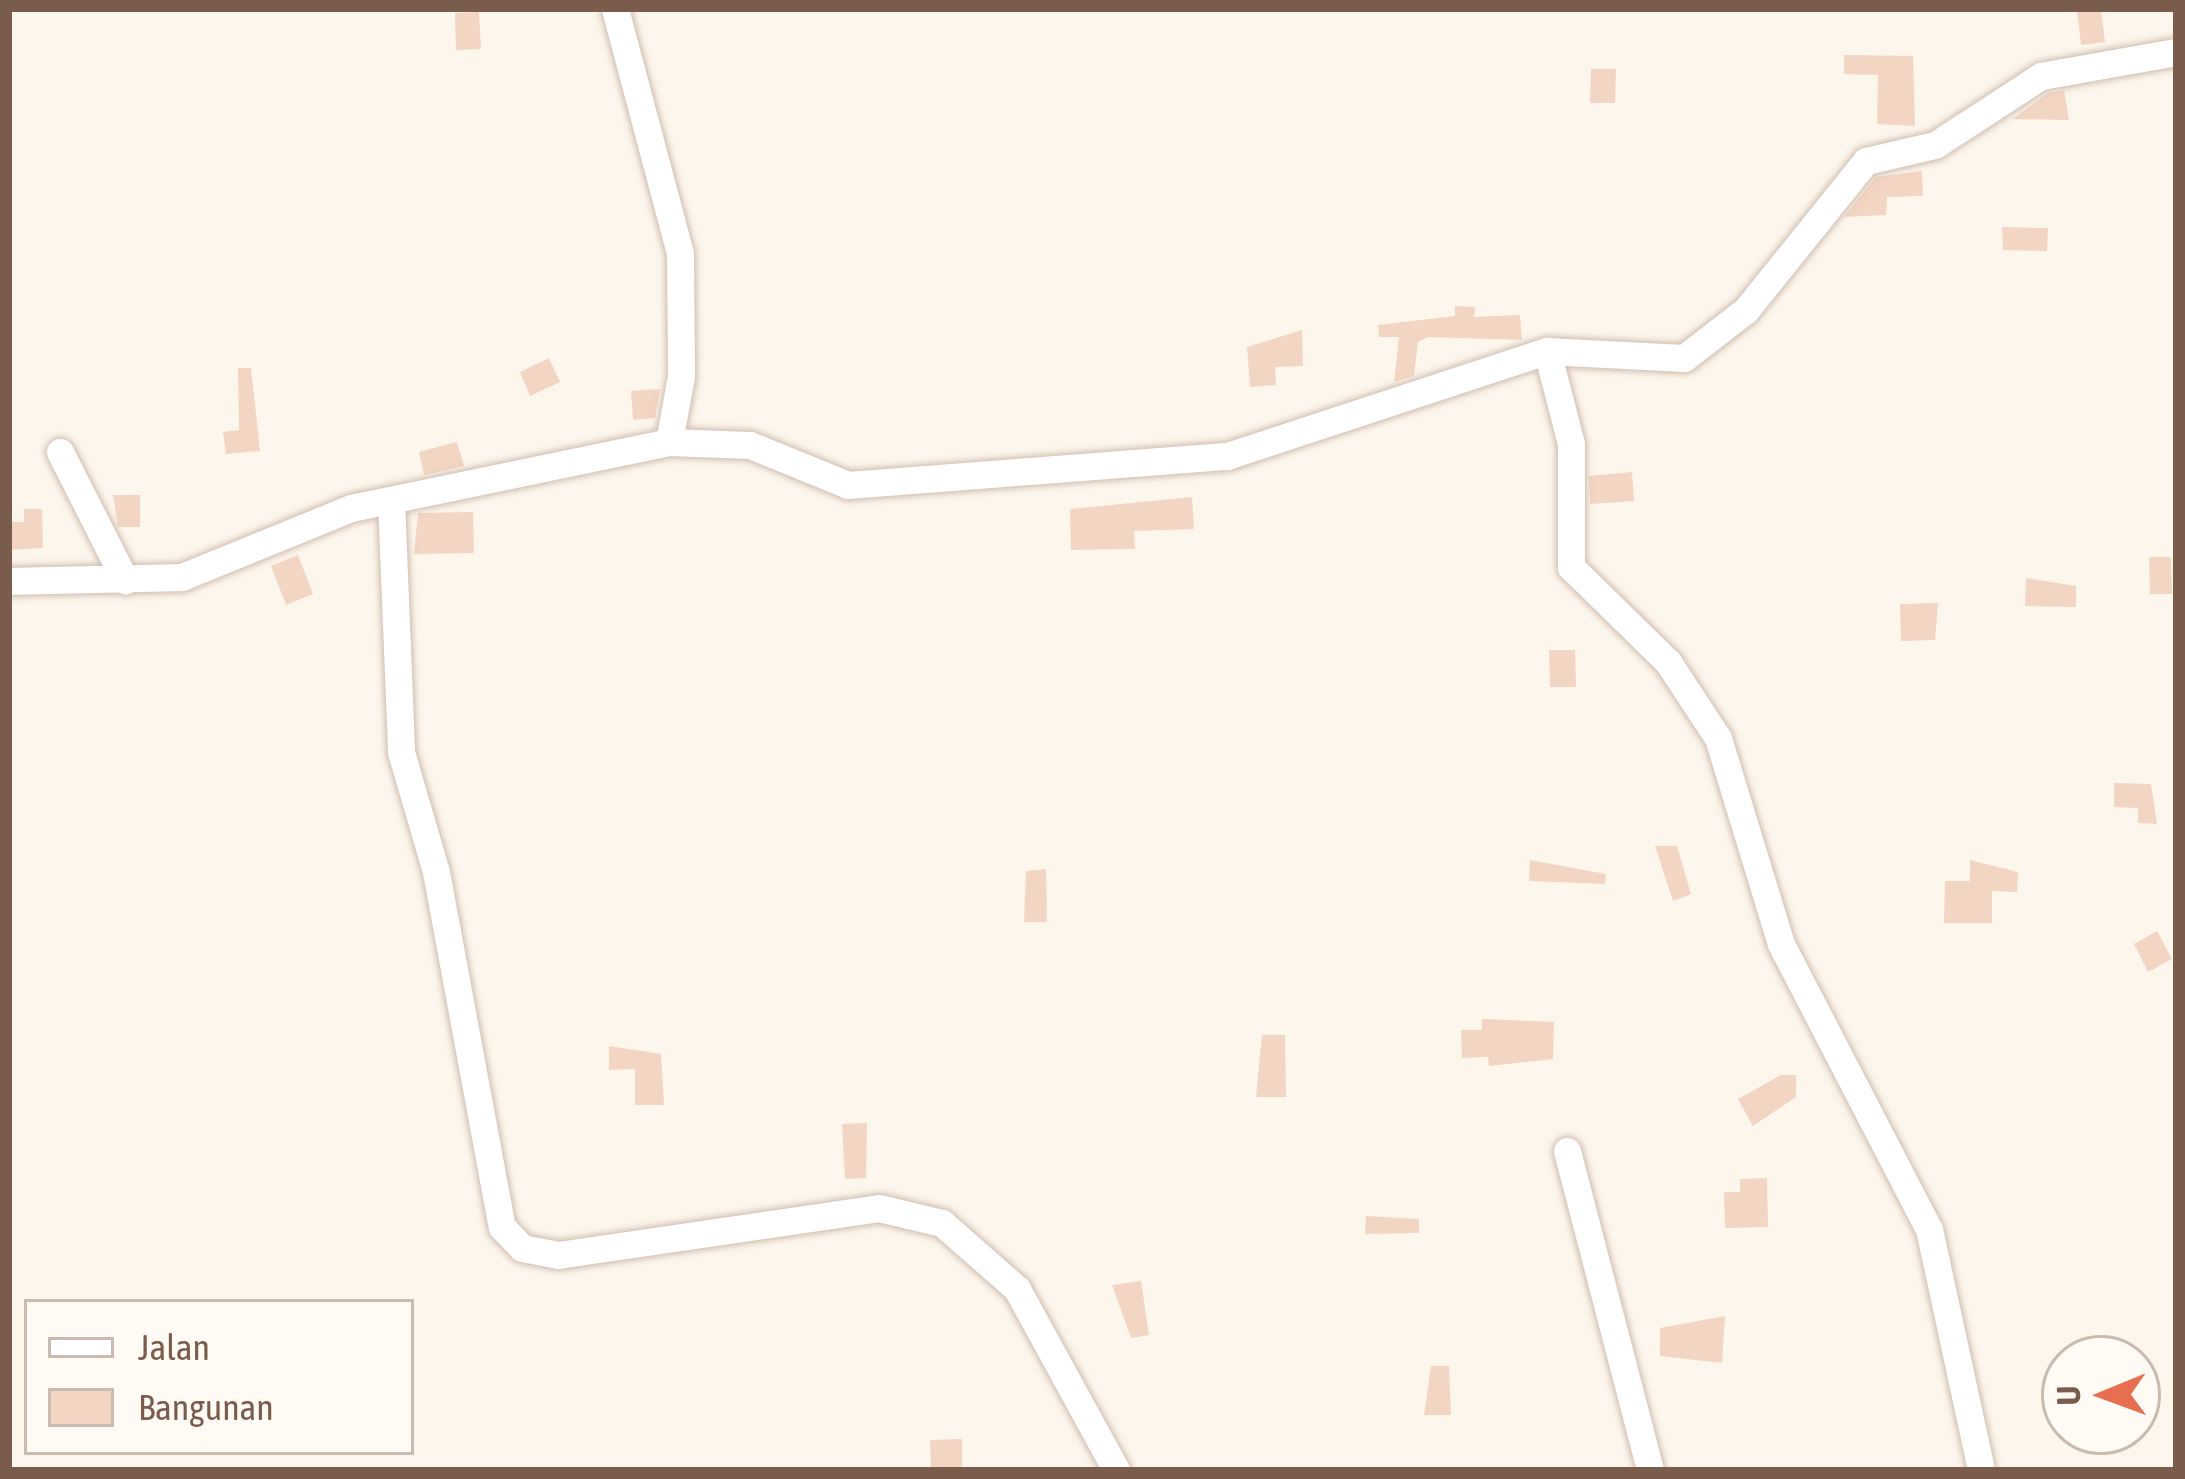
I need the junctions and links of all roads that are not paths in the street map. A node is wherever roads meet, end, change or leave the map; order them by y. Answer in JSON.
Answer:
{"nodes":[{"id":1,"x":615,"y":9,"type":"edge"},
{"id":2,"x":2176,"y":52,"type":"edge"},
{"id":3,"x":1547,"y":351,"type":"junction"},
{"id":4,"x":669,"y":442,"type":"junction"},
{"id":5,"x":60,"y":452,"type":"dead end"},
{"id":6,"x":391,"y":500,"type":"junction"},
{"id":7,"x":125,"y":580,"type":"junction"},
{"id":8,"x":9,"y":581,"type":"edge"},
{"id":9,"x":1567,"y":1151,"type":"dead end"},
{"id":10,"x":1116,"y":1470,"type":"edge"},
{"id":11,"x":1649,"y":1470,"type":"edge"},
{"id":12,"x":1981,"y":1470,"type":"edge"}],
"edges":[{"from":1,"to":4,"type":"street"},
{"from":2,"to":3,"type":"street"},
{"from":3,"to":4,"type":"street"},
{"from":3,"to":12,"type":"street"},
{"from":4,"to":6,"type":"street"},
{"from":5,"to":7,"type":"street"},
{"from":6,"to":7,"type":"street"},
{"from":6,"to":10,"type":"street"},
{"from":7,"to":8,"type":"street"},
{"from":9,"to":11,"type":"street"}]}
